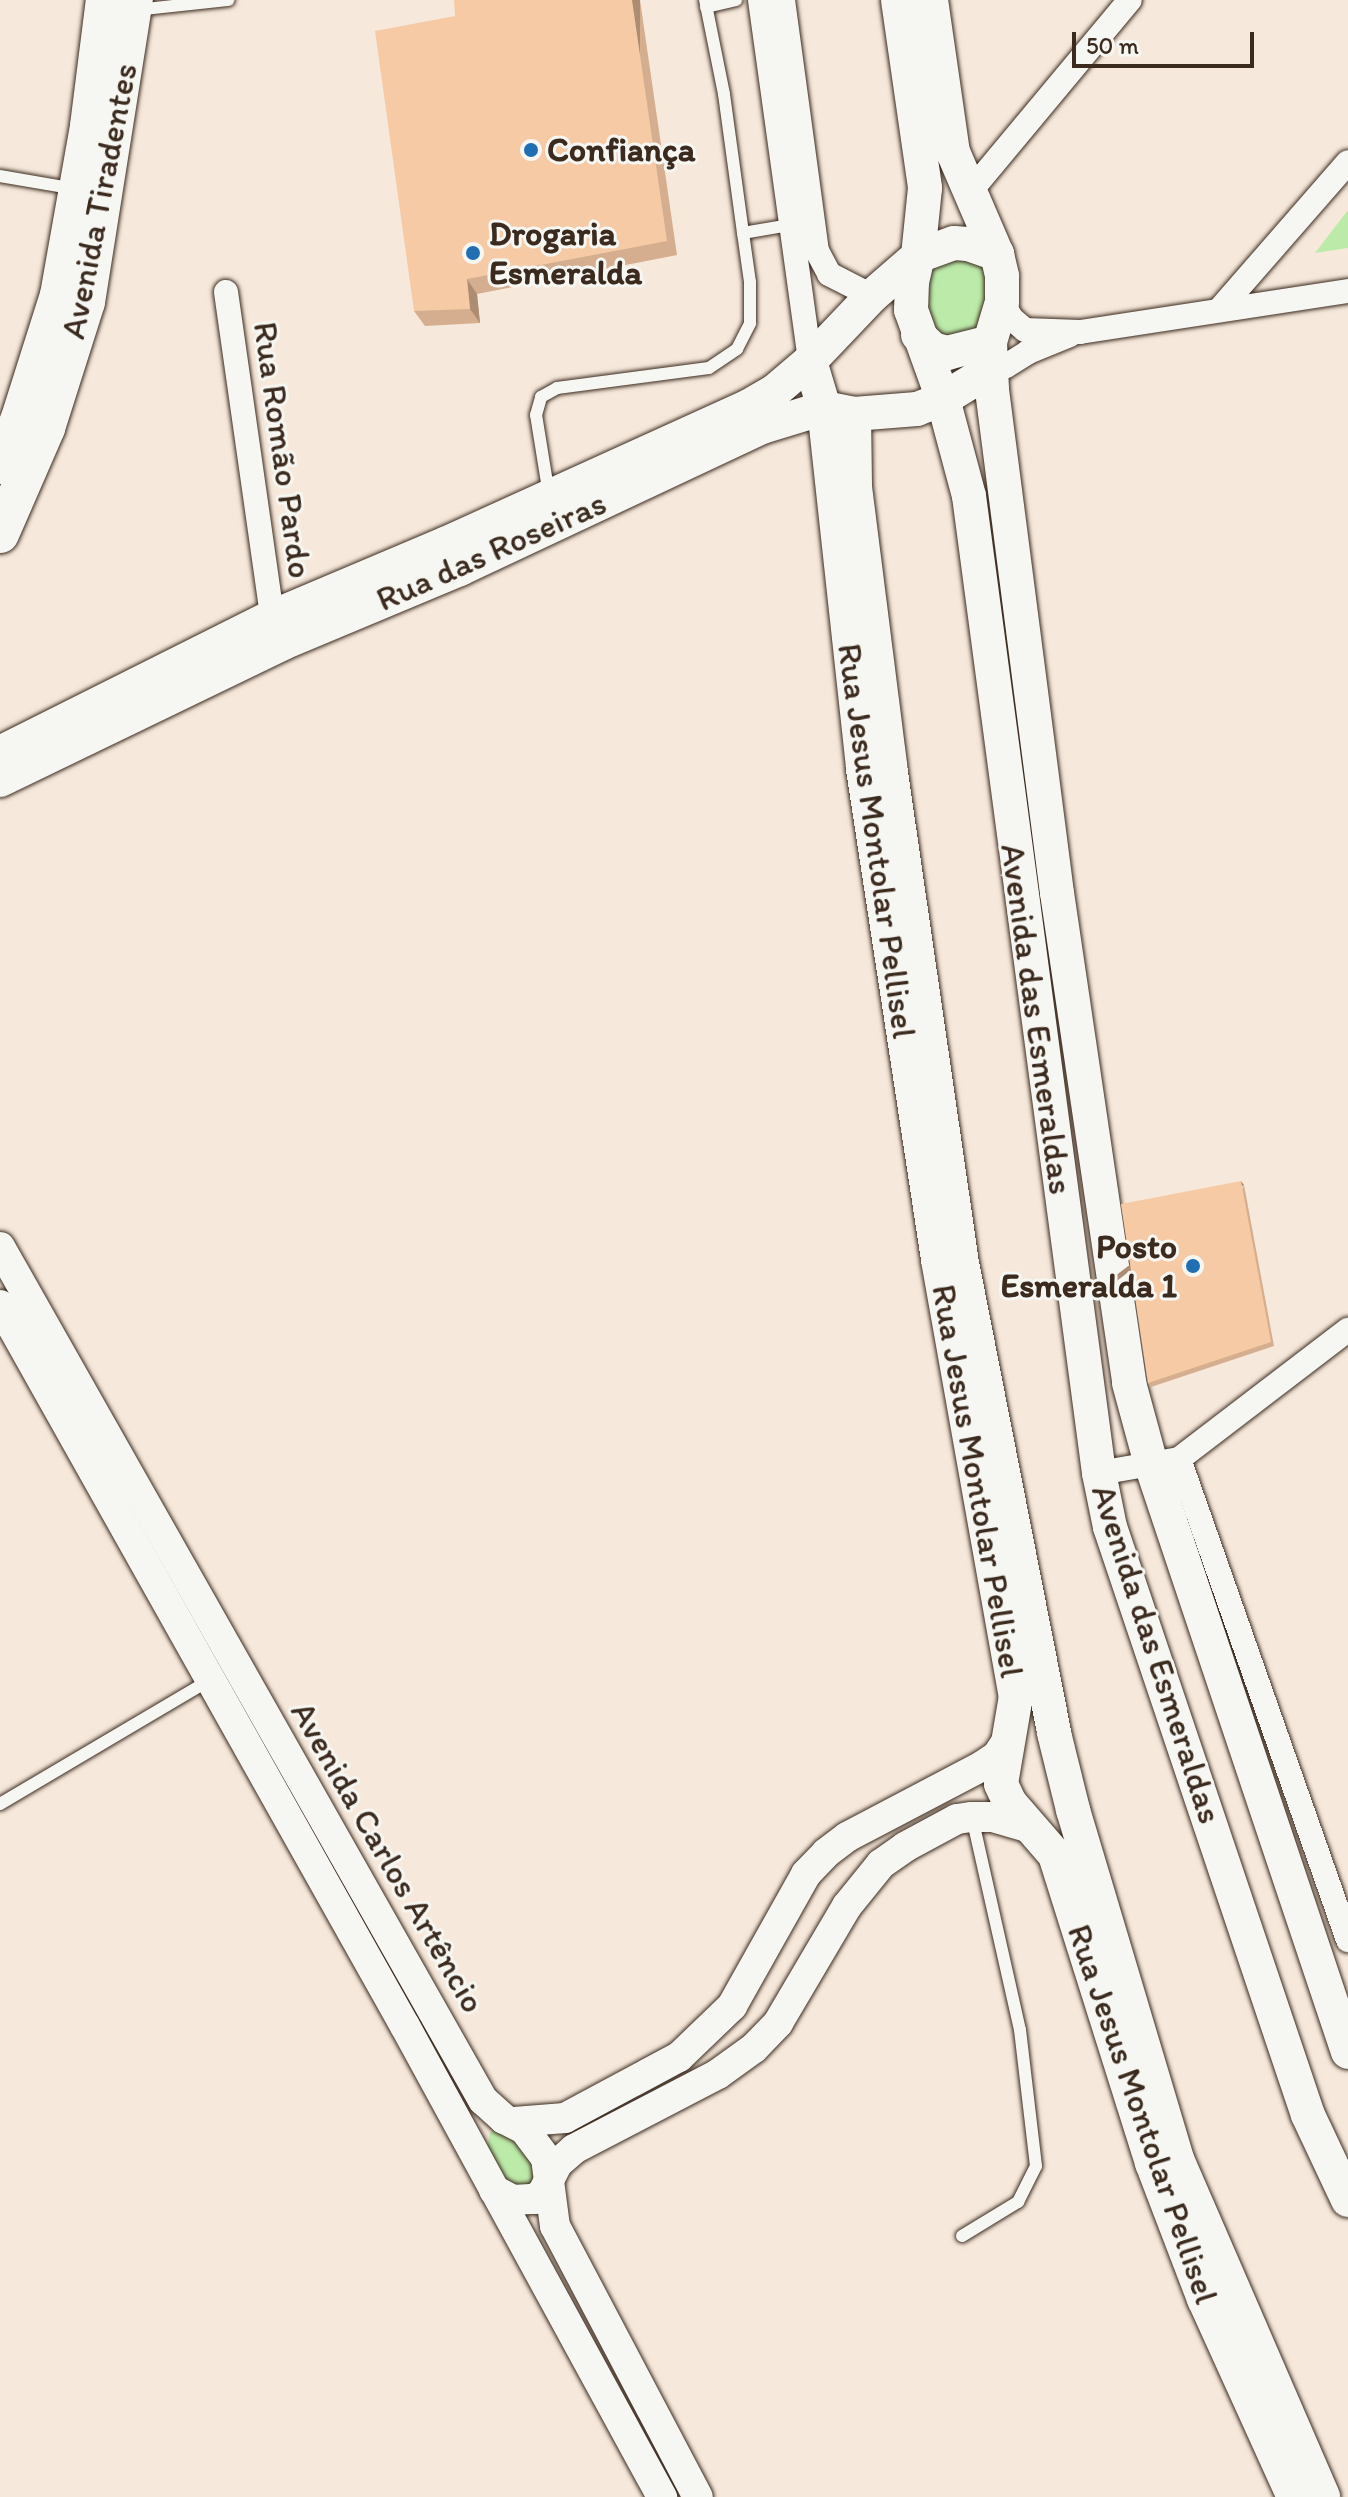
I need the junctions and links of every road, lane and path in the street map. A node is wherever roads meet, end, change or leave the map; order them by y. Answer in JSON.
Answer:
{"nodes":[{"id":1,"x":228,"y":0,"type":"edge"},
{"id":2,"x":736,"y":0,"type":"edge"},
{"id":3,"x":760,"y":0,"type":"edge"},
{"id":4,"x":783,"y":0,"type":"edge"},
{"id":5,"x":898,"y":0,"type":"edge"},
{"id":6,"x":931,"y":0,"type":"edge"},
{"id":7,"x":1130,"y":0,"type":"edge"},
{"id":8,"x":125,"y":3,"type":"edge"},
{"id":9,"x":706,"y":4,"type":"edge"},
{"id":10,"x":1348,"y":162,"type":"edge"},
{"id":11,"x":0,"y":176,"type":"edge"},
{"id":12,"x":78,"y":189,"type":"junction"},
{"id":13,"x":969,"y":193,"type":"junction"},
{"id":14,"x":923,"y":212,"type":"junction"},
{"id":15,"x":790,"y":225,"type":"junction"},
{"id":16,"x":743,"y":233,"type":"junction"},
{"id":17,"x":997,"y":254,"type":"junction"},
{"id":18,"x":918,"y":256,"type":"junction"},
{"id":19,"x":1348,"y":291,"type":"edge"},
{"id":20,"x":226,"y":292,"type":"dead end"},
{"id":21,"x":872,"y":296,"type":"junction"},
{"id":22,"x":1002,"y":302,"type":"junction"},
{"id":23,"x":1219,"y":310,"type":"junction"},
{"id":24,"x":1080,"y":332,"type":"junction"},
{"id":25,"x":918,"y":335,"type":"junction"},
{"id":26,"x":991,"y":356,"type":"junction"},
{"id":27,"x":810,"y":361,"type":"junction"},
{"id":28,"x":943,"y":399,"type":"junction"},
{"id":29,"x":839,"y":411,"type":"junction"},
{"id":30,"x":4,"y":446,"type":"edge"},
{"id":31,"x":654,"y":463,"type":"junction"},
{"id":32,"x":549,"y":497,"type":"junction"},
{"id":33,"x":0,"y":534,"type":"edge"},
{"id":34,"x":453,"y":556,"type":"junction"},
{"id":35,"x":277,"y":630,"type":"junction"},
{"id":36,"x":0,"y":753,"type":"edge"},
{"id":37,"x":876,"y":768,"type":"junction"},
{"id":38,"x":0,"y":780,"type":"edge"},
{"id":39,"x":1057,"y":893,"type":"junction"},
{"id":40,"x":1020,"y":900,"type":"junction"},
{"id":41,"x":0,"y":1247,"type":"edge"},
{"id":42,"x":0,"y":1305,"type":"edge"},
{"id":43,"x":1348,"y":1330,"type":"edge"},
{"id":44,"x":1165,"y":1462,"type":"junction"},
{"id":45,"x":123,"y":1467,"type":"junction"},
{"id":46,"x":1099,"y":1473,"type":"junction"},
{"id":47,"x":96,"y":1480,"type":"junction"},
{"id":48,"x":210,"y":1680,"type":"junction"},
{"id":49,"x":1054,"y":1733,"type":"junction"},
{"id":50,"x":1010,"y":1736,"type":"junction"},
{"id":51,"x":0,"y":1804,"type":"edge"},
{"id":52,"x":1073,"y":1810,"type":"junction"},
{"id":53,"x":972,"y":1817,"type":"junction"},
{"id":54,"x":1034,"y":1829,"type":"junction"},
{"id":55,"x":1348,"y":1940,"type":"edge"},
{"id":56,"x":1348,"y":2052,"type":"edge"},
{"id":57,"x":509,"y":2121,"type":"junction"},
{"id":58,"x":550,"y":2173,"type":"junction"},
{"id":59,"x":487,"y":2178,"type":"junction"},
{"id":60,"x":1348,"y":2200,"type":"edge"},
{"id":61,"x":962,"y":2236,"type":"dead end"},
{"id":62,"x":661,"y":2427,"type":"junction"},
{"id":63,"x":633,"y":2443,"type":"junction"},
{"id":64,"x":662,"y":2497,"type":"edge"},
{"id":65,"x":698,"y":2497,"type":"edge"},
{"id":66,"x":1294,"y":2497,"type":"edge"},
{"id":67,"x":1323,"y":2497,"type":"edge"}],
"edges":[{"from":1,"to":8,"type":"lane"},
{"from":2,"to":9,"type":"lane"},
{"from":3,"to":15,"type":"street"},
{"from":4,"to":21,"type":"street"},
{"from":5,"to":14,"type":"main road","name":"Avenida das Esmeraldas"},
{"from":6,"to":13,"type":"main road"},
{"from":7,"to":13,"type":"street"},
{"from":8,"to":12,"type":"main road","name":"Avenida Tiradentes"},
{"from":8,"to":33,"type":"main road","name":"Avenida Tiradentes"},
{"from":9,"to":16,"type":"lane"},
{"from":10,"to":23,"type":"street"},
{"from":11,"to":12,"type":"lane"},
{"from":12,"to":30,"type":"main road","name":"Avenida Tiradentes"},
{"from":13,"to":14,"type":"main road"},
{"from":13,"to":17,"type":"main road"},
{"from":14,"to":18,"type":"main road","name":"Avenida das Esmeraldas"},
{"from":15,"to":16,"type":"lane"},
{"from":15,"to":27,"type":"street"},
{"from":16,"to":32,"type":"lane"},
{"from":17,"to":18,"type":"main road"},
{"from":17,"to":22,"type":"main road"},
{"from":18,"to":21,"type":"main road","name":"Rua das Roseiras"},
{"from":18,"to":25,"type":"main road","name":"Avenida das Esmeraldas"},
{"from":19,"to":23,"type":"street"},
{"from":20,"to":35,"type":"street","name":"Rua Romão Pardo"},
{"from":21,"to":27,"type":"main road","name":"Rua das Roseiras"},
{"from":22,"to":24,"type":"street"},
{"from":22,"to":26,"type":"main road"},
{"from":23,"to":24,"type":"street"},
{"from":24,"to":26,"type":"street"},
{"from":25,"to":26,"type":"main road"},
{"from":25,"to":28,"type":"main road","name":"Avenida das Esmeraldas"},
{"from":26,"to":28,"type":"main road","name":"Rua das Roseiras"},
{"from":26,"to":39,"type":"main road","name":"Avenida das Esmeraldas"},
{"from":27,"to":29,"type":"main road","name":"Rua Jesus Montolar Pellisel"},
{"from":27,"to":31,"type":"main road","name":"Rua das Roseiras"},
{"from":28,"to":29,"type":"main road","name":"Rua das Roseiras"},
{"from":28,"to":40,"type":"main road","name":"Avenida das Esmeraldas"},
{"from":29,"to":31,"type":"main road","name":"Rua das Roseiras"},
{"from":29,"to":37,"type":"main road","name":"Rua Jesus Montolar Pellisel"},
{"from":31,"to":32,"type":"main road","name":"Rua das Roseiras"},
{"from":31,"to":34,"type":"main road","name":"Rua das Roseiras"},
{"from":32,"to":34,"type":"main road","name":"Rua das Roseiras"},
{"from":34,"to":35,"type":"main road","name":"Rua das Roseiras"},
{"from":35,"to":36,"type":"main road","name":"Rua das Roseiras"},
{"from":35,"to":38,"type":"main road","name":"Rua das Roseiras"},
{"from":37,"to":49,"type":"main road","name":"Rua Jesus Montolar Pellisel"},
{"from":37,"to":50,"type":"main road","name":"Rua Jesus Montolar Pellisel"},
{"from":39,"to":40,"type":"main road"},
{"from":39,"to":44,"type":"main road","name":"Avenida das Esmeraldas"},
{"from":40,"to":46,"type":"main road","name":"Avenida das Esmeraldas"},
{"from":41,"to":45,"type":"street","name":"Avenida Carlos Artêncio"},
{"from":42,"to":47,"type":"street","name":"Avenida Carlos Artêncio"},
{"from":43,"to":44,"type":"street"},
{"from":44,"to":46,"type":"street"},
{"from":44,"to":55,"type":"street"},
{"from":44,"to":56,"type":"main road","name":"Avenida das Esmeraldas"},
{"from":45,"to":47,"type":"street"},
{"from":45,"to":57,"type":"street","name":"Avenida Carlos Artêncio"},
{"from":46,"to":60,"type":"main road","name":"Avenida das Esmeraldas"},
{"from":47,"to":48,"type":"street","name":"Avenida Carlos Artêncio"},
{"from":48,"to":51,"type":"lane"},
{"from":48,"to":59,"type":"street","name":"Avenida Carlos Artêncio"},
{"from":49,"to":50,"type":"main road"},
{"from":49,"to":52,"type":"main road","name":"Rua Jesus Montolar Pellisel"},
{"from":50,"to":54,"type":"main road","name":"Rua Jesus Montolar Pellisel"},
{"from":50,"to":57,"type":"street"},
{"from":52,"to":54,"type":"main road"},
{"from":52,"to":67,"type":"main road","name":"Rua Jesus Montolar Pellisel"},
{"from":53,"to":54,"type":"street"},
{"from":53,"to":58,"type":"street"},
{"from":53,"to":61,"type":"lane"},
{"from":54,"to":66,"type":"main road","name":"Rua Jesus Montolar Pellisel"},
{"from":57,"to":58,"type":"street","name":"Avenida Carlos Artêncio"},
{"from":57,"to":59,"type":"street"},
{"from":58,"to":59,"type":"street"},
{"from":58,"to":62,"type":"street","name":"Avenida Carlos Artêncio"},
{"from":59,"to":63,"type":"street","name":"Avenida Carlos Artêncio"},
{"from":62,"to":63,"type":"street"},
{"from":62,"to":65,"type":"street","name":"Avenida Carlos Artêncio"},
{"from":63,"to":64,"type":"street","name":"Avenida Carlos Artêncio"}]}
